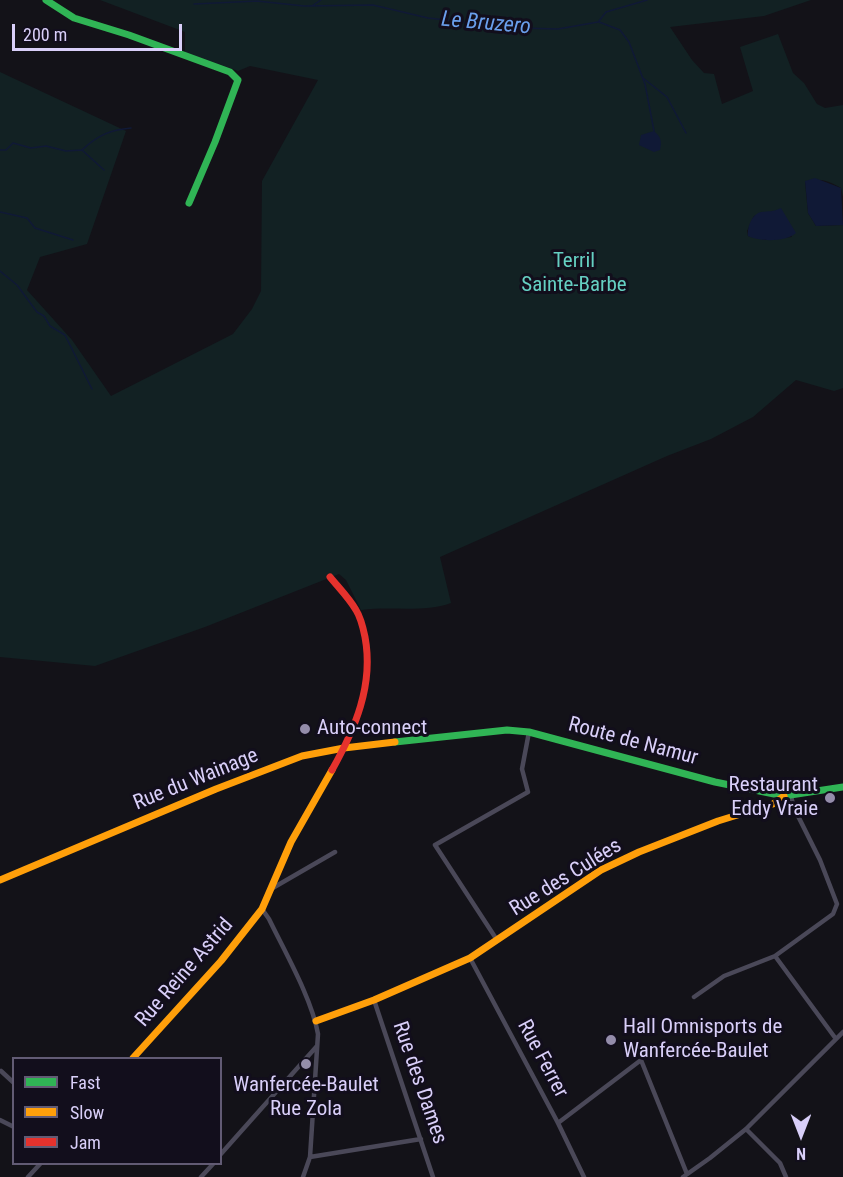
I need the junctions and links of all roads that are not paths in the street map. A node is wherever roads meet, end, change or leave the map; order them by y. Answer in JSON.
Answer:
{"nodes":[{"id":1,"x":46,"y":0,"type":"edge"},
{"id":2,"x":189,"y":203,"type":"dead end"},
{"id":3,"x":330,"y":577,"type":"dead end"},
{"id":4,"x":529,"y":732,"type":"junction"},
{"id":5,"x":413,"y":740,"type":"joint"},
{"id":6,"x":344,"y":748,"type":"junction"},
{"id":7,"x":843,"y":787,"type":"edge"},
{"id":8,"x":787,"y":796,"type":"junction"},
{"id":9,"x":335,"y":852,"type":"dead end"},
{"id":10,"x":0,"y":880,"type":"edge"},
{"id":11,"x":271,"y":889,"type":"junction"},
{"id":12,"x":262,"y":909,"type":"junction"},
{"id":13,"x":497,"y":940,"type":"junction"},
{"id":14,"x":775,"y":956,"type":"junction"},
{"id":15,"x":470,"y":958,"type":"junction"},
{"id":16,"x":694,"y":997,"type":"dead end"},
{"id":17,"x":374,"y":1000,"type":"junction"},
{"id":18,"x":316,"y":1021,"type":"junction"},
{"id":19,"x":843,"y":1032,"type":"edge"},
{"id":20,"x":836,"y":1039,"type":"junction"},
{"id":21,"x":317,"y":1046,"type":"junction"},
{"id":22,"x":135,"y":1057,"type":"edge"},
{"id":23,"x":558,"y":1123,"type":"junction"},
{"id":24,"x":746,"y":1129,"type":"junction"},
{"id":25,"x":421,"y":1139,"type":"junction"},
{"id":26,"x":222,"y":1153,"type":"edge"},
{"id":27,"x":310,"y":1157,"type":"junction"},
{"id":28,"x":39,"y":1165,"type":"edge"},
{"id":29,"x":212,"y":1165,"type":"edge"},
{"id":30,"x":207,"y":1170,"type":"junction"},
{"id":31,"x":685,"y":1176,"type":"edge"},
{"id":32,"x":28,"y":1177,"type":"edge"},
{"id":33,"x":201,"y":1177,"type":"edge"},
{"id":34,"x":207,"y":1177,"type":"edge"},
{"id":35,"x":303,"y":1177,"type":"edge"},
{"id":36,"x":434,"y":1177,"type":"edge"},
{"id":37,"x":584,"y":1177,"type":"edge"},
{"id":38,"x":786,"y":1177,"type":"edge"}],
"edges":[{"from":1,"to":2,"type":"street"},
{"from":3,"to":6,"type":"street","name":"Rue Reine Astrid"},
{"from":4,"to":5,"type":"street","name":"Route de Namur"},
{"from":4,"to":8,"type":"street","name":"Route de Namur"},
{"from":4,"to":13,"type":"street"},
{"from":5,"to":6,"type":"street","name":"Rue du Wainage"},
{"from":6,"to":10,"type":"street","name":"Rue du Wainage"},
{"from":6,"to":11,"type":"street","name":"Rue Reine Astrid"},
{"from":7,"to":8,"type":"street","name":"Route de Namur"},
{"from":8,"to":13,"type":"street","name":"Rue des Culées"},
{"from":8,"to":14,"type":"street"},
{"from":9,"to":11,"type":"street"},
{"from":11,"to":12,"type":"street","name":"Rue Reine Astrid"},
{"from":12,"to":18,"type":"street"},
{"from":12,"to":22,"type":"street","name":"Rue Reine Astrid"},
{"from":13,"to":15,"type":"street","name":"Rue des Culées"},
{"from":14,"to":16,"type":"street"},
{"from":14,"to":20,"type":"street"},
{"from":15,"to":17,"type":"street","name":"Rue des Culées"},
{"from":15,"to":23,"type":"street","name":"Rue Ferrer"},
{"from":17,"to":18,"type":"street","name":"Rue des Culées"},
{"from":17,"to":25,"type":"street","name":"Rue des Dames"},
{"from":18,"to":21,"type":"street"},
{"from":19,"to":20,"type":"street"},
{"from":20,"to":24,"type":"street"},
{"from":21,"to":26,"type":"street"},
{"from":21,"to":27,"type":"street"},
{"from":23,"to":31,"type":"street"},
{"from":23,"to":37,"type":"street","name":"Rue Ferrer"},
{"from":24,"to":31,"type":"street"},
{"from":24,"to":38,"type":"street"},
{"from":25,"to":27,"type":"street"},
{"from":25,"to":36,"type":"street","name":"Rue des Dames"},
{"from":27,"to":35,"type":"street"},
{"from":28,"to":32,"type":"street"},
{"from":29,"to":30,"type":"street"},
{"from":30,"to":33,"type":"street"},
{"from":30,"to":34,"type":"street"}]}
